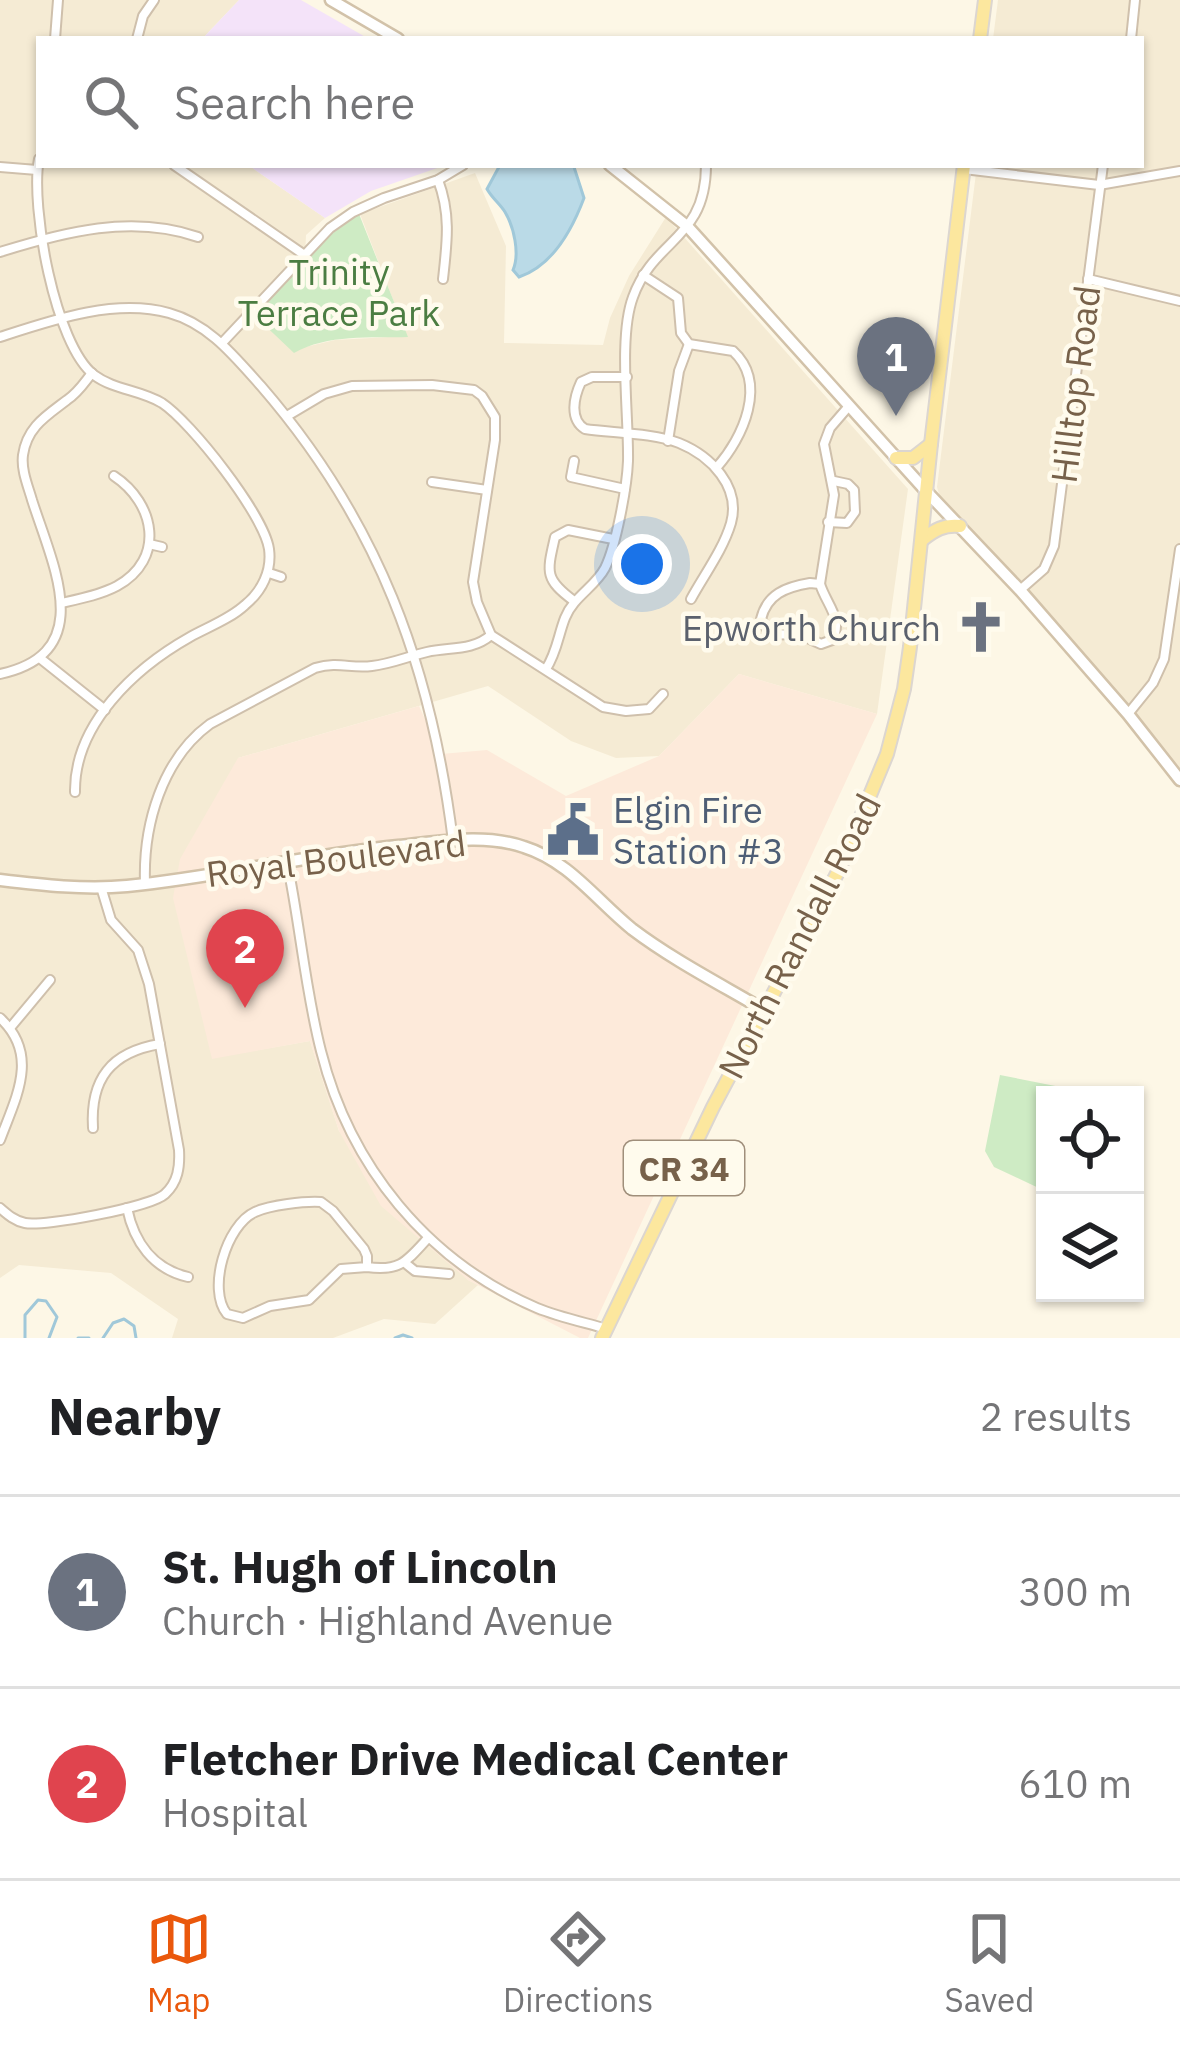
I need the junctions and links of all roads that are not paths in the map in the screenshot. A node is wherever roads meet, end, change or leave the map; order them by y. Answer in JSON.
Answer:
{"nodes":[{"id":1,"x":58,"y":0,"type":"edge"},
{"id":2,"x":154,"y":0,"type":"edge"},
{"id":3,"x":331,"y":0,"type":"edge"},
{"id":4,"x":985,"y":0,"type":"edge"},
{"id":5,"x":1135,"y":0,"type":"edge"},
{"id":6,"x":55,"y":36,"type":"edge"},
{"id":7,"x":138,"y":36,"type":"edge"},
{"id":8,"x":393,"y":36,"type":"edge"},
{"id":9,"x":980,"y":36,"type":"edge"},
{"id":10,"x":1131,"y":36,"type":"edge"},
{"id":11,"x":0,"y":167,"type":"edge"},
{"id":12,"x":178,"y":168,"type":"edge"},
{"id":13,"x":458,"y":168,"type":"edge"},
{"id":14,"x":614,"y":168,"type":"edge"},
{"id":15,"x":706,"y":168,"type":"edge"},
{"id":16,"x":964,"y":168,"type":"edge"},
{"id":17,"x":972,"y":168,"type":"edge"},
{"id":18,"x":1102,"y":168,"type":"edge"},
{"id":19,"x":37,"y":170,"type":"joint"},
{"id":20,"x":1180,"y":171,"type":"edge"},
{"id":21,"x":438,"y":180,"type":"junction"},
{"id":22,"x":1099,"y":185,"type":"junction"},
{"id":23,"x":688,"y":227,"type":"junction"},
{"id":24,"x":198,"y":237,"type":"dead end"},
{"id":25,"x":43,"y":238,"type":"junction"},
{"id":26,"x":0,"y":252,"type":"edge"},
{"id":27,"x":303,"y":254,"type":"junction"},
{"id":28,"x":643,"y":274,"type":"junction"},
{"id":29,"x":443,"y":278,"type":"dead end"},
{"id":30,"x":1088,"y":279,"type":"junction"},
{"id":31,"x":1180,"y":302,"type":"edge"},
{"id":32,"x":62,"y":319,"type":"junction"},
{"id":33,"x":0,"y":338,"type":"edge"},
{"id":34,"x":221,"y":343,"type":"junction"},
{"id":35,"x":688,"y":344,"type":"junction"},
{"id":36,"x":92,"y":373,"type":"junction"},
{"id":37,"x":627,"y":377,"type":"junction"},
{"id":38,"x":849,"y":406,"type":"junction"},
{"id":39,"x":287,"y":416,"type":"junction"},
{"id":40,"x":627,"y":435,"type":"junction"},
{"id":41,"x":668,"y":440,"type":"junction"},
{"id":42,"x":931,"y":444,"type":"junction"},
{"id":43,"x":896,"y":458,"type":"junction"},
{"id":44,"x":574,"y":461,"type":"dead end"},
{"id":45,"x":717,"y":467,"type":"junction"},
{"id":46,"x":114,"y":476,"type":"dead end"},
{"id":47,"x":833,"y":481,"type":"junction"},
{"id":48,"x":432,"y":482,"type":"dead end"},
{"id":49,"x":625,"y":489,"type":"junction"},
{"id":50,"x":487,"y":490,"type":"junction"},
{"id":51,"x":926,"y":491,"type":"junction"},
{"id":52,"x":828,"y":522,"type":"junction"},
{"id":53,"x":960,"y":526,"type":"junction"},
{"id":54,"x":614,"y":538,"type":"junction"},
{"id":55,"x":921,"y":540,"type":"junction"},
{"id":56,"x":149,"y":544,"type":"junction"},
{"id":57,"x":162,"y":547,"type":"dead end"},
{"id":58,"x":1180,"y":550,"type":"edge"},
{"id":59,"x":268,"y":573,"type":"junction"},
{"id":60,"x":281,"y":577,"type":"dead end"},
{"id":61,"x":820,"y":584,"type":"junction"},
{"id":62,"x":1020,"y":590,"type":"junction"},
{"id":63,"x":691,"y":599,"type":"dead end"},
{"id":64,"x":574,"y":601,"type":"junction"},
{"id":65,"x":61,"y":603,"type":"junction"},
{"id":66,"x":491,"y":635,"type":"junction"},
{"id":67,"x":414,"y":655,"type":"junction"},
{"id":68,"x":41,"y":659,"type":"junction"},
{"id":69,"x":546,"y":670,"type":"junction"},
{"id":70,"x":0,"y":674,"type":"edge"},
{"id":71,"x":663,"y":694,"type":"dead end"},
{"id":72,"x":105,"y":710,"type":"junction"},
{"id":73,"x":1128,"y":714,"type":"junction"},
{"id":74,"x":1180,"y":780,"type":"edge"},
{"id":75,"x":75,"y":792,"type":"dead end"},
{"id":76,"x":453,"y":841,"type":"junction"},
{"id":77,"x":287,"y":860,"type":"junction"},
{"id":78,"x":0,"y":880,"type":"edge"},
{"id":79,"x":145,"y":883,"type":"junction"},
{"id":80,"x":101,"y":887,"type":"junction"},
{"id":81,"x":50,"y":980,"type":"dead end"},
{"id":82,"x":764,"y":1010,"type":"junction"},
{"id":83,"x":0,"y":1018,"type":"edge"},
{"id":84,"x":10,"y":1028,"type":"junction"},
{"id":85,"x":160,"y":1044,"type":"junction"},
{"id":86,"x":93,"y":1128,"type":"dead end"},
{"id":87,"x":0,"y":1139,"type":"edge"},
{"id":88,"x":0,"y":1208,"type":"edge"},
{"id":89,"x":128,"y":1208,"type":"junction"},
{"id":90,"x":428,"y":1238,"type":"junction"},
{"id":91,"x":405,"y":1263,"type":"junction"},
{"id":92,"x":367,"y":1267,"type":"junction"},
{"id":93,"x":449,"y":1274,"type":"dead end"},
{"id":94,"x":188,"y":1277,"type":"dead end"},
{"id":95,"x":605,"y":1333,"type":"edge"}],
"edges":[{"from":1,"to":6,"type":"street"},
{"from":2,"to":7,"type":"street"},
{"from":3,"to":8,"type":"main road"},
{"from":4,"to":9,"type":"main road"},
{"from":5,"to":10,"type":"street"},
{"from":11,"to":19,"type":"street"},
{"from":12,"to":27,"type":"street"},
{"from":13,"to":21,"type":"street"},
{"from":14,"to":23,"type":"main road"},
{"from":15,"to":23,"type":"street"},
{"from":16,"to":42,"type":"main road","name":"North Randall Road","number":"CR 34"},
{"from":17,"to":22,"type":"street"},
{"from":18,"to":22,"type":"street","name":"Hilltop Road"},
{"from":19,"to":25,"type":"street"},
{"from":20,"to":22,"type":"street"},
{"from":21,"to":27,"type":"street"},
{"from":21,"to":29,"type":"street"},
{"from":22,"to":30,"type":"street","name":"Hilltop Road"},
{"from":23,"to":28,"type":"street"},
{"from":23,"to":38,"type":"main road"},
{"from":24,"to":25,"type":"street"},
{"from":25,"to":26,"type":"street"},
{"from":25,"to":32,"type":"street"},
{"from":27,"to":34,"type":"street"},
{"from":28,"to":35,"type":"street"},
{"from":28,"to":37,"type":"street"},
{"from":30,"to":31,"type":"street"},
{"from":30,"to":62,"type":"street","name":"Hilltop Road"},
{"from":32,"to":33,"type":"street"},
{"from":32,"to":34,"type":"street"},
{"from":32,"to":36,"type":"street"},
{"from":34,"to":39,"type":"street"},
{"from":35,"to":41,"type":"street"},
{"from":35,"to":45,"type":"street"},
{"from":36,"to":59,"type":"street"},
{"from":36,"to":65,"type":"street"},
{"from":37,"to":40,"type":"street"},
{"from":37,"to":40,"type":"street"},
{"from":38,"to":43,"type":"main road"},
{"from":38,"to":47,"type":"street"},
{"from":39,"to":50,"type":"street"},
{"from":39,"to":67,"type":"street"},
{"from":40,"to":41,"type":"street"},
{"from":40,"to":49,"type":"street"},
{"from":41,"to":45,"type":"street"},
{"from":42,"to":43,"type":"main road"},
{"from":42,"to":51,"type":"main road","name":"North Randall Road","number":"CR 34"},
{"from":43,"to":51,"type":"main road"},
{"from":44,"to":49,"type":"street"},
{"from":45,"to":63,"type":"street"},
{"from":46,"to":56,"type":"street"},
{"from":47,"to":52,"type":"street"},
{"from":47,"to":52,"type":"street"},
{"from":48,"to":50,"type":"street"},
{"from":49,"to":54,"type":"street"},
{"from":50,"to":66,"type":"street"},
{"from":51,"to":53,"type":"main road"},
{"from":51,"to":55,"type":"main road","name":"North Randall Road","number":"CR 34"},
{"from":52,"to":61,"type":"street"},
{"from":53,"to":55,"type":"main road"},
{"from":53,"to":62,"type":"main road"},
{"from":54,"to":64,"type":"street"},
{"from":54,"to":64,"type":"street"},
{"from":55,"to":82,"type":"main road","name":"North Randall Road","number":"CR 34"},
{"from":56,"to":57,"type":"street"},
{"from":56,"to":65,"type":"street"},
{"from":58,"to":73,"type":"street"},
{"from":59,"to":60,"type":"street"},
{"from":59,"to":72,"type":"street"},
{"from":61,"to":61,"type":"street"},
{"from":62,"to":73,"type":"main road"},
{"from":64,"to":69,"type":"street"},
{"from":65,"to":68,"type":"street"},
{"from":66,"to":67,"type":"street"},
{"from":66,"to":69,"type":"street"},
{"from":67,"to":76,"type":"street"},
{"from":67,"to":79,"type":"street"},
{"from":68,"to":70,"type":"street"},
{"from":68,"to":72,"type":"street"},
{"from":69,"to":71,"type":"street"},
{"from":72,"to":75,"type":"street"},
{"from":73,"to":74,"type":"main road"},
{"from":76,"to":77,"type":"main road","name":"Royal Boulevard"},
{"from":76,"to":82,"type":"main road","name":"Royal Boulevard"},
{"from":77,"to":79,"type":"main road","name":"Royal Boulevard"},
{"from":77,"to":90,"type":"street"},
{"from":78,"to":80,"type":"main road","name":"Royal Boulevard"},
{"from":79,"to":80,"type":"main road","name":"Royal Boulevard"},
{"from":80,"to":85,"type":"street"},
{"from":81,"to":84,"type":"street"},
{"from":82,"to":95,"type":"main road","name":"North Randall Road","number":"CR 34"},
{"from":83,"to":84,"type":"street"},
{"from":84,"to":87,"type":"street"},
{"from":85,"to":86,"type":"street"},
{"from":85,"to":89,"type":"street"},
{"from":88,"to":89,"type":"street"},
{"from":89,"to":94,"type":"street"},
{"from":90,"to":91,"type":"street"},
{"from":90,"to":95,"type":"street"},
{"from":91,"to":92,"type":"street"},
{"from":91,"to":93,"type":"street"},
{"from":92,"to":92,"type":"street"}]}
